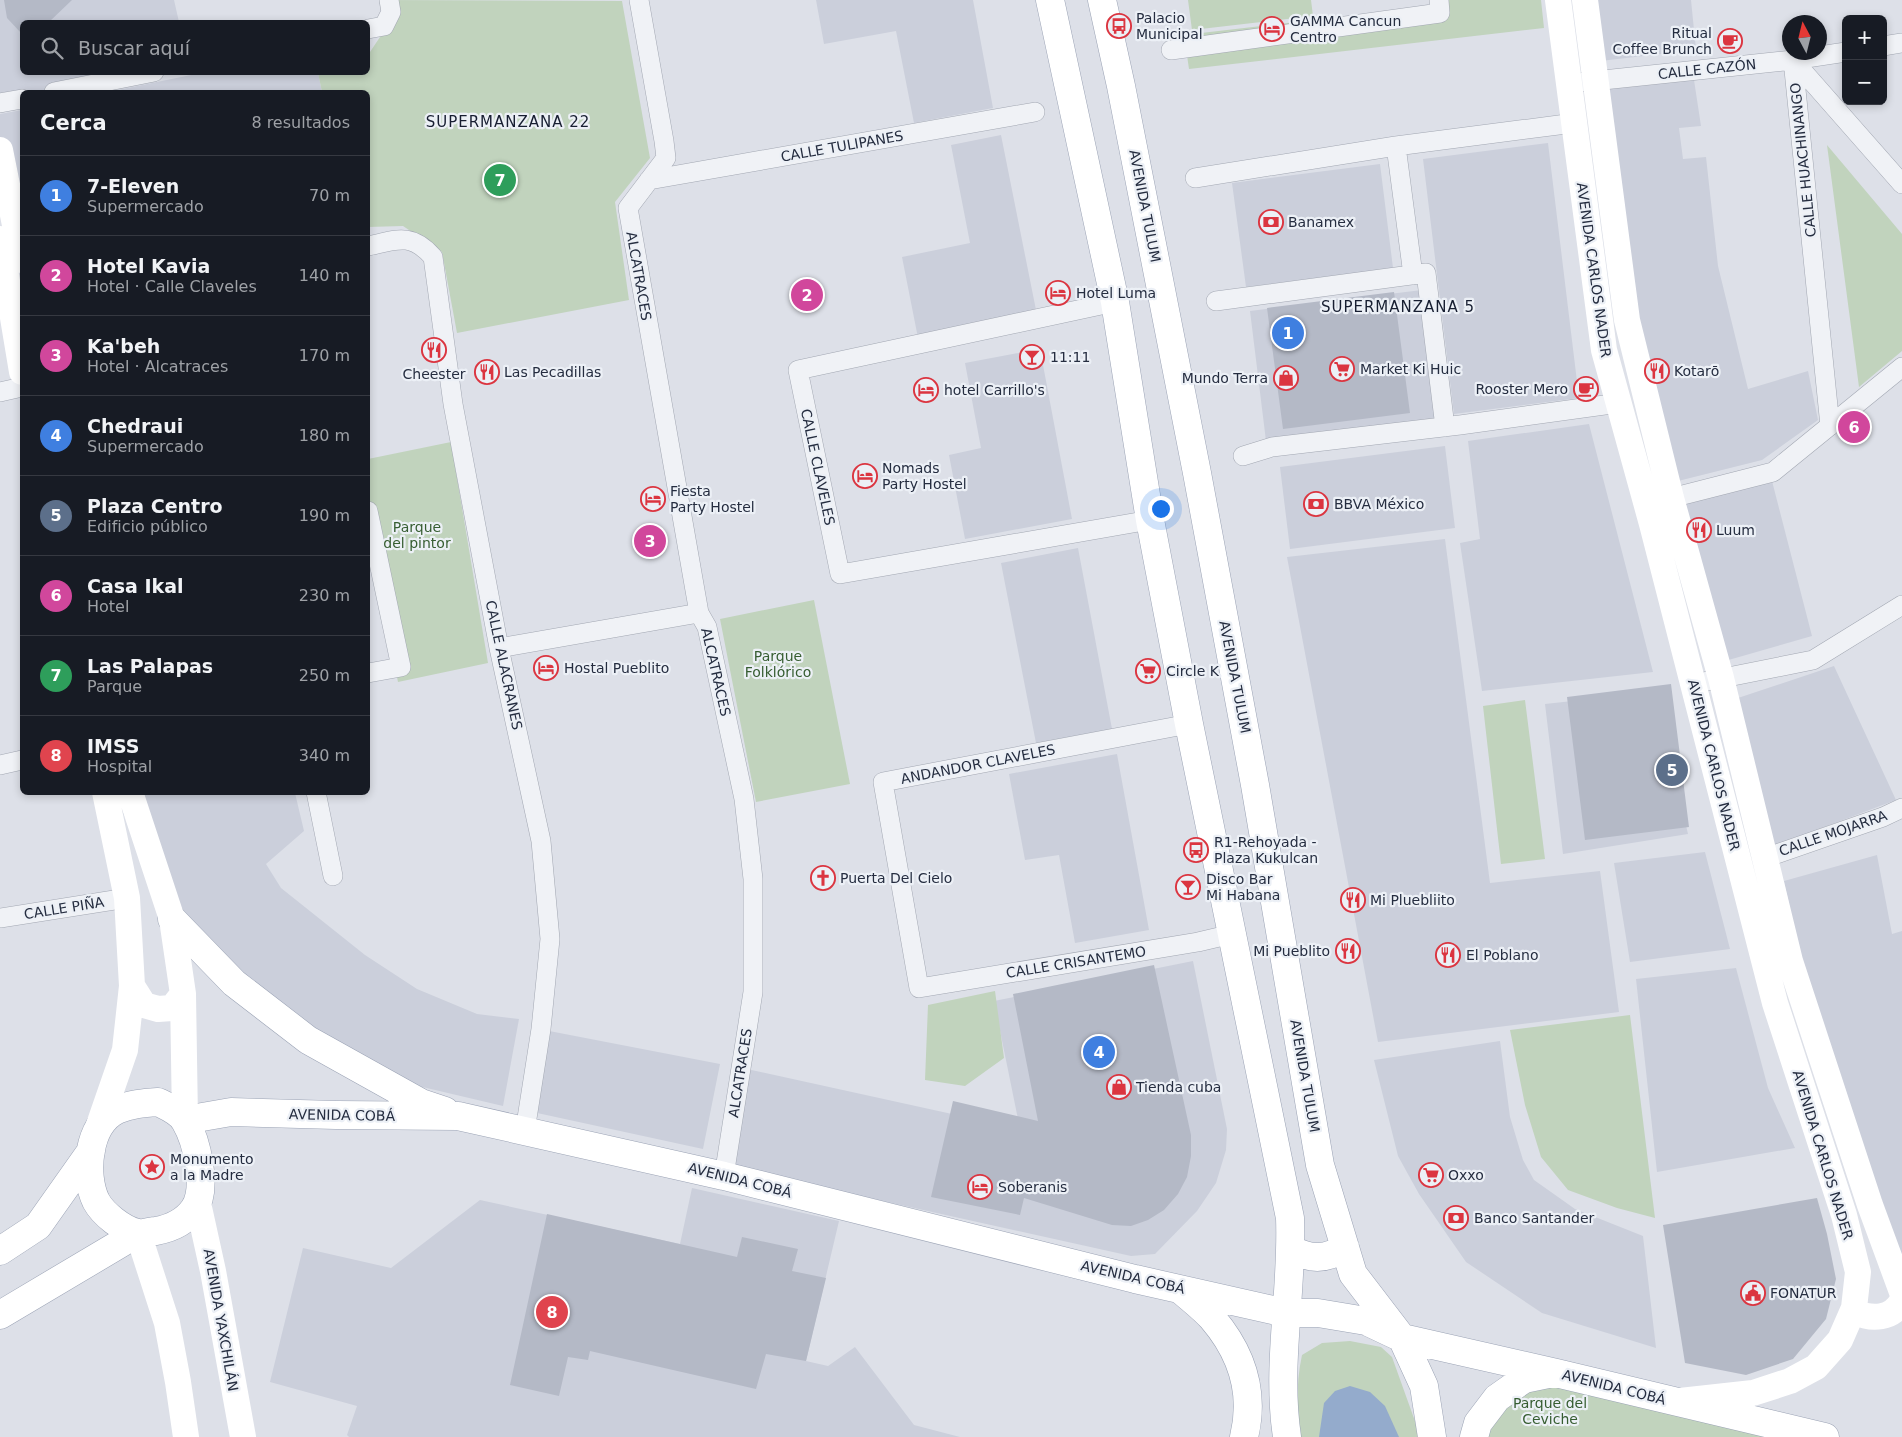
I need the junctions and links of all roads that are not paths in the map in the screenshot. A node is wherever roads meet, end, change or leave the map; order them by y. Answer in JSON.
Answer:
{"nodes":[{"id":1,"x":389,"y":0,"type":"edge"},
{"id":2,"x":639,"y":0,"type":"edge"},
{"id":3,"x":1050,"y":0,"type":"edge"},
{"id":4,"x":1102,"y":0,"type":"edge"},
{"id":5,"x":1438,"y":0,"type":"edge"},
{"id":6,"x":1558,"y":0,"type":"edge"},
{"id":7,"x":1585,"y":0,"type":"edge"},
{"id":8,"x":370,"y":29,"type":"edge"},
{"id":9,"x":1902,"y":43,"type":"edge"},
{"id":10,"x":1887,"y":45,"type":"edge"},
{"id":11,"x":1171,"y":50,"type":"dead end"},
{"id":12,"x":1842,"y":53,"type":"edge"},
{"id":13,"x":1827,"y":55,"type":"edge"},
{"id":14,"x":1793,"y":60,"type":"junction"},
{"id":15,"x":139,"y":75,"type":"edge"},
{"id":16,"x":1596,"y":80,"type":"junction"},
{"id":17,"x":1568,"y":83,"type":"junction"},
{"id":18,"x":64,"y":90,"type":"edge"},
{"id":19,"x":20,"y":99,"type":"edge"},
{"id":20,"x":0,"y":103,"type":"edge"},
{"id":21,"x":1035,"y":112,"type":"dead end"},
{"id":22,"x":1574,"y":123,"type":"junction"},
{"id":23,"x":1396,"y":146,"type":"junction"},
{"id":24,"x":0,"y":150,"type":"edge"},
{"id":25,"x":1195,"y":178,"type":"dead end"},
{"id":26,"x":649,"y":180,"type":"junction"},
{"id":27,"x":1902,"y":184,"type":"edge"},
{"id":28,"x":0,"y":238,"type":"edge"},
{"id":29,"x":375,"y":245,"type":"edge"},
{"id":30,"x":20,"y":250,"type":"edge"},
{"id":31,"x":1413,"y":275,"type":"junction"},
{"id":32,"x":1115,"y":302,"type":"junction"},
{"id":33,"x":1216,"y":302,"type":"dead end"},
{"id":34,"x":20,"y":360,"type":"edge"},
{"id":35,"x":1902,"y":367,"type":"edge"},
{"id":36,"x":20,"y":387,"type":"edge"},
{"id":37,"x":0,"y":392,"type":"edge"},
{"id":38,"x":1619,"y":403,"type":"junction"},
{"id":39,"x":1830,"y":426,"type":"junction"},
{"id":40,"x":1445,"y":427,"type":"junction"},
{"id":41,"x":1243,"y":456,"type":"dead end"},
{"id":42,"x":1671,"y":498,"type":"junction"},
{"id":43,"x":370,"y":520,"type":"edge"},
{"id":44,"x":1150,"y":520,"type":"junction"},
{"id":45,"x":1902,"y":605,"type":"edge"},
{"id":46,"x":699,"y":613,"type":"junction"},
{"id":47,"x":499,"y":648,"type":"junction"},
{"id":48,"x":370,"y":674,"type":"edge"},
{"id":49,"x":1721,"y":678,"type":"junction"},
{"id":50,"x":1693,"y":684,"type":"junction"},
{"id":51,"x":1189,"y":724,"type":"junction"},
{"id":52,"x":20,"y":760,"type":"edge"},
{"id":53,"x":0,"y":765,"type":"edge"},
{"id":54,"x":107,"y":795,"type":"edge"},
{"id":55,"x":131,"y":795,"type":"edge"},
{"id":56,"x":317,"y":795,"type":"edge"},
{"id":57,"x":1902,"y":808,"type":"edge"},
{"id":58,"x":1765,"y":858,"type":"junction"},
{"id":59,"x":333,"y":876,"type":"dead end"},
{"id":60,"x":127,"y":898,"type":"junction"},
{"id":61,"x":0,"y":918,"type":"edge"},
{"id":62,"x":172,"y":920,"type":"junction"},
{"id":63,"x":1232,"y":934,"type":"junction"},
{"id":64,"x":132,"y":986,"type":"junction"},
{"id":65,"x":919,"y":988,"type":"joint"},
{"id":66,"x":183,"y":994,"type":"junction"},
{"id":67,"x":458,"y":1116,"type":"junction"},
{"id":68,"x":185,"y":1120,"type":"junction"},
{"id":69,"x":525,"y":1131,"type":"junction"},
{"id":70,"x":96,"y":1137,"type":"junction"},
{"id":71,"x":724,"y":1176,"type":"junction"},
{"id":72,"x":198,"y":1203,"type":"junction"},
{"id":73,"x":138,"y":1233,"type":"junction"},
{"id":74,"x":1345,"y":1248,"type":"junction"},
{"id":75,"x":1291,"y":1249,"type":"junction"},
{"id":76,"x":0,"y":1251,"type":"edge"},
{"id":77,"x":1179,"y":1288,"type":"junction"},
{"id":78,"x":1902,"y":1292,"type":"edge"},
{"id":79,"x":1902,"y":1301,"type":"edge"},
{"id":80,"x":1854,"y":1308,"type":"junction"},
{"id":81,"x":1286,"y":1313,"type":"junction"},
{"id":82,"x":0,"y":1315,"type":"edge"},
{"id":83,"x":1402,"y":1338,"type":"junction"},
{"id":84,"x":1556,"y":1373,"type":"junction"},
{"id":85,"x":1674,"y":1402,"type":"junction"},
{"id":86,"x":186,"y":1437,"type":"edge"},
{"id":87,"x":243,"y":1437,"type":"edge"},
{"id":88,"x":1244,"y":1437,"type":"edge"},
{"id":89,"x":1287,"y":1437,"type":"edge"},
{"id":90,"x":1432,"y":1437,"type":"edge"},
{"id":91,"x":1474,"y":1437,"type":"edge"},
{"id":92,"x":1825,"y":1437,"type":"edge"}],
"edges":[{"from":1,"to":8,"type":"street"},
{"from":2,"to":26,"type":"street","name":"ALCATRACES"},
{"from":3,"to":32,"type":"main road"},
{"from":4,"to":74,"type":"main road","name":"AVENIDA TULUM"},
{"from":5,"to":11,"type":"street"},
{"from":6,"to":17,"type":"street","name":"AVENIDA CARLOS NADER"},
{"from":7,"to":16,"type":"street","name":"AVENIDA CARLOS NADER"},
{"from":9,"to":10,"type":"street"},
{"from":12,"to":13,"type":"street","name":"CALLE CAZÓN"},
{"from":14,"to":16,"type":"street","name":"CALLE CAZÓN"},
{"from":14,"to":27,"type":"street","name":"CALLE HUACHINANGO"},
{"from":14,"to":39,"type":"street","name":"CALLE HUACHINANGO"},
{"from":15,"to":18,"type":"street"},
{"from":16,"to":17,"type":"street","name":"CALLE CAZÓN"},
{"from":16,"to":42,"type":"street","name":"AVENIDA CARLOS NADER"},
{"from":17,"to":22,"type":"street","name":"AVENIDA CARLOS NADER"},
{"from":19,"to":20,"type":"street"},
{"from":21,"to":26,"type":"street","name":"CALLE TULIPANES"},
{"from":22,"to":23,"type":"street"},
{"from":22,"to":38,"type":"street","name":"AVENIDA CARLOS NADER"},
{"from":23,"to":25,"type":"street"},
{"from":23,"to":31,"type":"street"},
{"from":24,"to":30,"type":"street"},
{"from":26,"to":46,"type":"street","name":"ALCATRACES"},
{"from":28,"to":34,"type":"street"},
{"from":29,"to":47,"type":"street","name":"CALLE ALACRANES"},
{"from":31,"to":33,"type":"street"},
{"from":31,"to":40,"type":"street"},
{"from":32,"to":44,"type":"main road"},
{"from":32,"to":44,"type":"street","name":"CALLE CLAVELES"},
{"from":35,"to":39,"type":"street"},
{"from":36,"to":37,"type":"street"},
{"from":38,"to":40,"type":"street"},
{"from":38,"to":50,"type":"street","name":"AVENIDA CARLOS NADER"},
{"from":39,"to":42,"type":"street"},
{"from":40,"to":41,"type":"street"},
{"from":42,"to":49,"type":"street","name":"AVENIDA CARLOS NADER"},
{"from":43,"to":48,"type":"street"},
{"from":44,"to":51,"type":"main road"},
{"from":45,"to":49,"type":"street"},
{"from":46,"to":47,"type":"street"},
{"from":46,"to":71,"type":"street","name":"ALCATRACES"},
{"from":47,"to":69,"type":"street","name":"CALLE ALACRANES"},
{"from":49,"to":50,"type":"street"},
{"from":49,"to":58,"type":"street","name":"AVENIDA CARLOS NADER"},
{"from":50,"to":80,"type":"street","name":"AVENIDA CARLOS NADER"},
{"from":51,"to":63,"type":"main road"},
{"from":51,"to":65,"type":"street","name":"ANDANDOR CLAVELES"},
{"from":52,"to":53,"type":"street"},
{"from":54,"to":60,"type":"street"},
{"from":55,"to":62,"type":"street"},
{"from":56,"to":59,"type":"street"},
{"from":57,"to":58,"type":"street","name":"CALLE MOJARRA"},
{"from":58,"to":78,"type":"street","name":"AVENIDA CARLOS NADER"},
{"from":60,"to":61,"type":"street","name":"CALLE PIÑA"},
{"from":60,"to":64,"type":"street"},
{"from":62,"to":66,"type":"street"},
{"from":62,"to":67,"type":"main road"},
{"from":63,"to":65,"type":"street","name":"CALLE CRISANTEMO"},
{"from":63,"to":75,"type":"main road"},
{"from":64,"to":66,"type":"street"},
{"from":64,"to":70,"type":"street"},
{"from":66,"to":68,"type":"street"},
{"from":67,"to":68,"type":"main road","name":"AVENIDA COBÁ"},
{"from":67,"to":69,"type":"main road","name":"AVENIDA COBÁ"},
{"from":68,"to":70,"type":"main road"},
{"from":68,"to":72,"type":"main road"},
{"from":69,"to":71,"type":"main road","name":"AVENIDA COBÁ"},
{"from":70,"to":73,"type":"main road"},
{"from":70,"to":76,"type":"main road"},
{"from":71,"to":77,"type":"main road","name":"AVENIDA COBÁ"},
{"from":72,"to":73,"type":"main road"},
{"from":72,"to":87,"type":"street","name":"AVENIDA YAXCHILÁN"},
{"from":73,"to":82,"type":"main road"},
{"from":73,"to":86,"type":"street"},
{"from":74,"to":75,"type":"main road"},
{"from":74,"to":83,"type":"main road","name":"AVENIDA TULUM"},
{"from":75,"to":81,"type":"main road"},
{"from":77,"to":81,"type":"main road","name":"AVENIDA COBÁ"},
{"from":77,"to":88,"type":"main road"},
{"from":79,"to":80,"type":"street"},
{"from":80,"to":85,"type":"street","name":"AVENIDA CARLOS NADER"},
{"from":81,"to":83,"type":"main road","name":"AVENIDA COBÁ"},
{"from":81,"to":89,"type":"main road"},
{"from":83,"to":84,"type":"main road","name":"AVENIDA COBÁ"},
{"from":83,"to":90,"type":"main road","name":"AVENIDA TULUM"},
{"from":84,"to":85,"type":"main road","name":"AVENIDA COBÁ"},
{"from":84,"to":91,"type":"main road"},
{"from":85,"to":92,"type":"main road","name":"AVENIDA COBÁ"}]}
